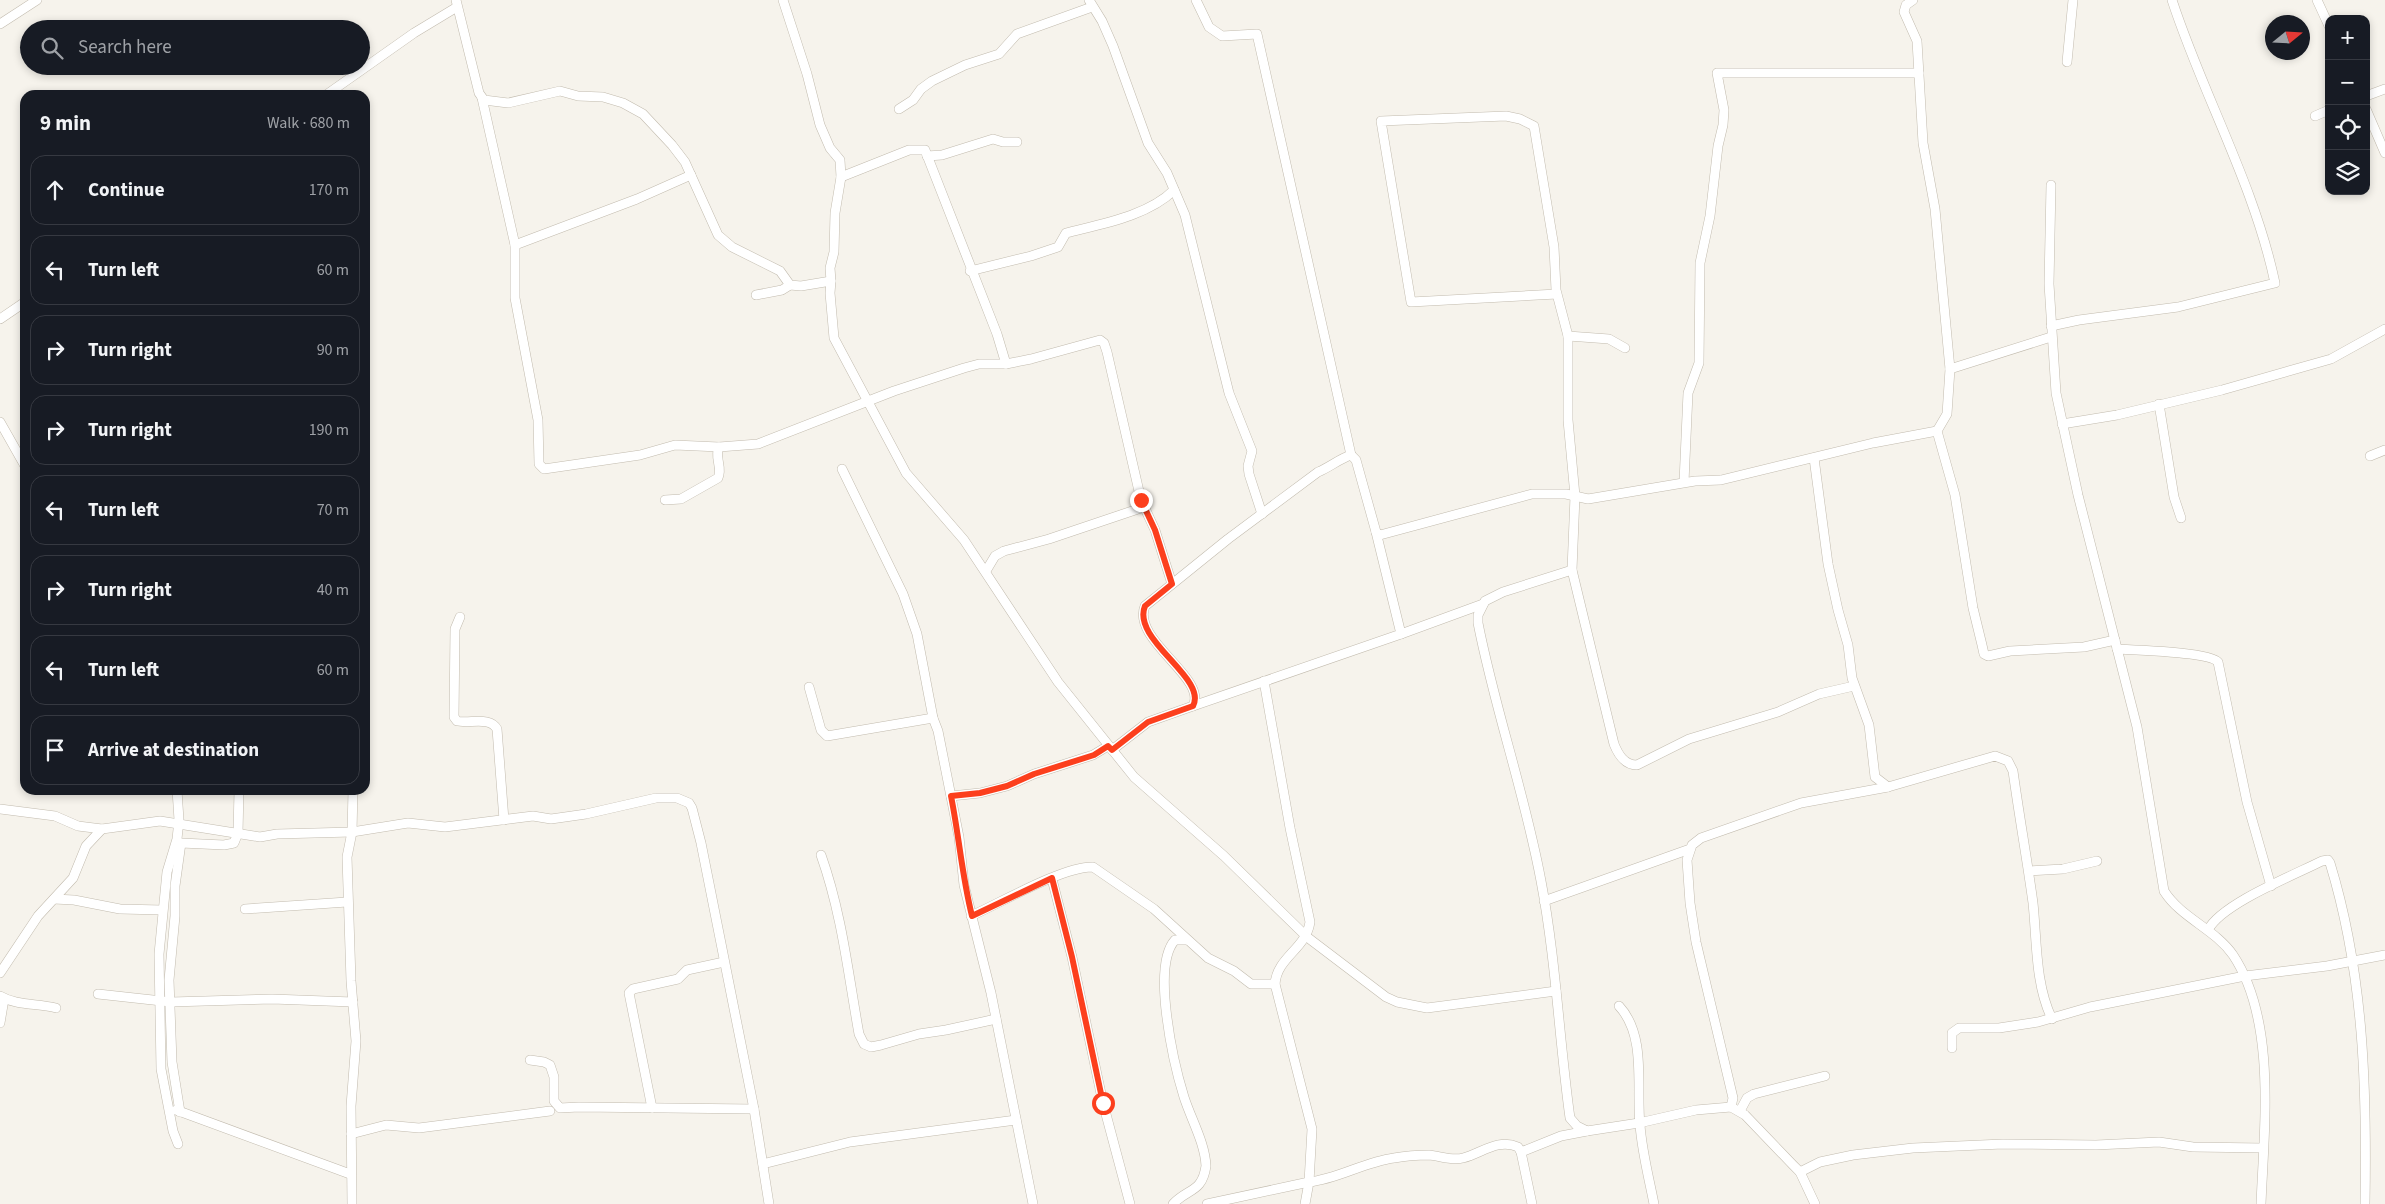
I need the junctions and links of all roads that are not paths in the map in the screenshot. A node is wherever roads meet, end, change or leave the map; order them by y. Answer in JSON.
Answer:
{"nodes":[{"id":1,"x":37,"y":0,"type":"edge"},
{"id":2,"x":783,"y":0,"type":"edge"},
{"id":3,"x":1196,"y":0,"type":"edge"},
{"id":4,"x":1912,"y":0,"type":"edge"},
{"id":5,"x":2073,"y":0,"type":"edge"},
{"id":6,"x":2172,"y":0,"type":"edge"},
{"id":7,"x":2317,"y":0,"type":"edge"},
{"id":8,"x":456,"y":3,"type":"edge"},
{"id":9,"x":1091,"y":4,"type":"edge"},
{"id":10,"x":2325,"y":17,"type":"edge"},
{"id":11,"x":0,"y":24,"type":"edge"},
{"id":12,"x":2067,"y":62,"type":"dead end"},
{"id":13,"x":370,"y":64,"type":"edge"},
{"id":14,"x":1919,"y":73,"type":"junction"},
{"id":15,"x":354,"y":75,"type":"edge"},
{"id":16,"x":2385,"y":89,"type":"edge"},
{"id":17,"x":333,"y":90,"type":"edge"},
{"id":18,"x":2370,"y":95,"type":"edge"},
{"id":19,"x":482,"y":98,"type":"junction"},
{"id":20,"x":899,"y":109,"type":"dead end"},
{"id":21,"x":2325,"y":112,"type":"edge"},
{"id":22,"x":2316,"y":116,"type":"dead end"},
{"id":23,"x":2370,"y":118,"type":"edge"},
{"id":24,"x":1017,"y":142,"type":"dead end"},
{"id":25,"x":2385,"y":152,"type":"edge"},
{"id":26,"x":927,"y":156,"type":"junction"},
{"id":27,"x":691,"y":175,"type":"junction"},
{"id":28,"x":841,"y":177,"type":"junction"},
{"id":29,"x":2051,"y":185,"type":"dead end"},
{"id":30,"x":1174,"y":190,"type":"junction"},
{"id":31,"x":515,"y":245,"type":"junction"},
{"id":32,"x":970,"y":271,"type":"junction"},
{"id":33,"x":832,"y":281,"type":"junction"},
{"id":34,"x":790,"y":285,"type":"junction"},
{"id":35,"x":1557,"y":294,"type":"junction"},
{"id":36,"x":756,"y":295,"type":"dead end"},
{"id":37,"x":20,"y":305,"type":"edge"},
{"id":38,"x":0,"y":319,"type":"edge"},
{"id":39,"x":2051,"y":326,"type":"junction"},
{"id":40,"x":2385,"y":330,"type":"edge"},
{"id":41,"x":1568,"y":336,"type":"junction"},
{"id":42,"x":2051,"y":337,"type":"junction"},
{"id":43,"x":1625,"y":348,"type":"dead end"},
{"id":44,"x":1006,"y":364,"type":"junction"},
{"id":45,"x":1950,"y":369,"type":"junction"},
{"id":46,"x":869,"y":403,"type":"junction"},
{"id":47,"x":2160,"y":404,"type":"junction"},
{"id":48,"x":0,"y":422,"type":"edge"},
{"id":49,"x":2062,"y":424,"type":"junction"},
{"id":50,"x":1937,"y":431,"type":"junction"},
{"id":51,"x":719,"y":447,"type":"junction"},
{"id":52,"x":2385,"y":450,"type":"edge"},
{"id":53,"x":1351,"y":455,"type":"junction"},
{"id":54,"x":2370,"y":456,"type":"dead end"},
{"id":55,"x":20,"y":458,"type":"edge"},
{"id":56,"x":1814,"y":458,"type":"junction"},
{"id":57,"x":842,"y":470,"type":"dead end"},
{"id":58,"x":1684,"y":482,"type":"junction"},
{"id":59,"x":1575,"y":496,"type":"junction"},
{"id":60,"x":665,"y":500,"type":"dead end"},
{"id":61,"x":1144,"y":507,"type":"junction"},
{"id":62,"x":1262,"y":514,"type":"junction"},
{"id":63,"x":2181,"y":518,"type":"dead end"},
{"id":64,"x":1376,"y":532,"type":"junction"},
{"id":65,"x":1572,"y":570,"type":"junction"},
{"id":66,"x":986,"y":571,"type":"junction"},
{"id":67,"x":1172,"y":584,"type":"junction"},
{"id":68,"x":1483,"y":604,"type":"junction"},
{"id":69,"x":460,"y":617,"type":"dead end"},
{"id":70,"x":1401,"y":634,"type":"junction"},
{"id":71,"x":2116,"y":644,"type":"junction"},
{"id":72,"x":1264,"y":682,"type":"junction"},
{"id":73,"x":1854,"y":686,"type":"junction"},
{"id":74,"x":809,"y":687,"type":"dead end"},
{"id":75,"x":1193,"y":706,"type":"junction"},
{"id":76,"x":933,"y":718,"type":"junction"},
{"id":77,"x":1110,"y":748,"type":"junction"},
{"id":78,"x":1875,"y":777,"type":"junction"},
{"id":79,"x":1888,"y":787,"type":"junction"},
{"id":80,"x":1856,"y":793,"type":"junction"},
{"id":81,"x":176,"y":795,"type":"edge"},
{"id":82,"x":239,"y":795,"type":"edge"},
{"id":83,"x":353,"y":795,"type":"edge"},
{"id":84,"x":951,"y":796,"type":"junction"},
{"id":85,"x":0,"y":809,"type":"edge"},
{"id":86,"x":504,"y":820,"type":"junction"},
{"id":87,"x":179,"y":823,"type":"junction"},
{"id":88,"x":102,"y":830,"type":"junction"},
{"id":89,"x":352,"y":832,"type":"junction"},
{"id":90,"x":238,"y":833,"type":"junction"},
{"id":91,"x":1690,"y":849,"type":"junction"},
{"id":92,"x":821,"y":855,"type":"dead end"},
{"id":93,"x":2096,"y":861,"type":"dead end"},
{"id":94,"x":2029,"y":871,"type":"junction"},
{"id":95,"x":1052,"y":878,"type":"junction"},
{"id":96,"x":2271,"y":886,"type":"junction"},
{"id":97,"x":54,"y":899,"type":"junction"},
{"id":98,"x":1544,"y":901,"type":"junction"},
{"id":99,"x":347,"y":902,"type":"junction"},
{"id":100,"x":245,"y":909,"type":"dead end"},
{"id":101,"x":162,"y":910,"type":"junction"},
{"id":102,"x":972,"y":916,"type":"junction"},
{"id":103,"x":1296,"y":925,"type":"junction"},
{"id":104,"x":2208,"y":930,"type":"junction"},
{"id":105,"x":1307,"y":937,"type":"junction"},
{"id":106,"x":1187,"y":940,"type":"junction"},
{"id":107,"x":1297,"y":948,"type":"junction"},
{"id":108,"x":2385,"y":955,"type":"edge"},
{"id":109,"x":724,"y":962,"type":"junction"},
{"id":110,"x":2353,"y":962,"type":"junction"},
{"id":111,"x":0,"y":973,"type":"edge"},
{"id":112,"x":2245,"y":976,"type":"junction"},
{"id":113,"x":1275,"y":984,"type":"junction"},
{"id":114,"x":1556,"y":991,"type":"junction"},
{"id":115,"x":98,"y":994,"type":"dead end"},
{"id":116,"x":2,"y":998,"type":"edge"},
{"id":117,"x":162,"y":1002,"type":"junction"},
{"id":118,"x":171,"y":1002,"type":"junction"},
{"id":119,"x":353,"y":1002,"type":"junction"},
{"id":120,"x":1619,"y":1006,"type":"dead end"},
{"id":121,"x":56,"y":1008,"type":"dead end"},
{"id":122,"x":996,"y":1019,"type":"junction"},
{"id":123,"x":2052,"y":1019,"type":"junction"},
{"id":124,"x":0,"y":1023,"type":"edge"},
{"id":125,"x":1952,"y":1048,"type":"dead end"},
{"id":126,"x":530,"y":1060,"type":"dead end"},
{"id":127,"x":1825,"y":1076,"type":"dead end"},
{"id":128,"x":169,"y":1107,"type":"junction"},
{"id":129,"x":1731,"y":1107,"type":"junction"},
{"id":130,"x":652,"y":1108,"type":"junction"},
{"id":131,"x":754,"y":1109,"type":"junction"},
{"id":132,"x":550,"y":1111,"type":"dead end"},
{"id":133,"x":1740,"y":1111,"type":"junction"},
{"id":134,"x":180,"y":1112,"type":"junction"},
{"id":135,"x":1570,"y":1118,"type":"junction"},
{"id":136,"x":1016,"y":1120,"type":"junction"},
{"id":137,"x":1640,"y":1123,"type":"junction"},
{"id":138,"x":1587,"y":1131,"type":"junction"},
{"id":139,"x":351,"y":1134,"type":"junction"},
{"id":140,"x":1561,"y":1136,"type":"junction"},
{"id":141,"x":178,"y":1144,"type":"dead end"},
{"id":142,"x":2263,"y":1148,"type":"junction"},
{"id":143,"x":1521,"y":1152,"type":"junction"},
{"id":144,"x":763,"y":1164,"type":"junction"},
{"id":145,"x":1800,"y":1172,"type":"junction"},
{"id":146,"x":350,"y":1174,"type":"junction"},
{"id":147,"x":1308,"y":1182,"type":"junction"},
{"id":148,"x":352,"y":1204,"type":"edge"},
{"id":149,"x":768,"y":1204,"type":"edge"},
{"id":150,"x":1033,"y":1204,"type":"edge"},
{"id":151,"x":1130,"y":1204,"type":"edge"},
{"id":152,"x":1173,"y":1204,"type":"edge"},
{"id":153,"x":1207,"y":1204,"type":"edge"},
{"id":154,"x":1305,"y":1204,"type":"edge"},
{"id":155,"x":1532,"y":1204,"type":"edge"},
{"id":156,"x":1654,"y":1204,"type":"edge"},
{"id":157,"x":1815,"y":1204,"type":"edge"},
{"id":158,"x":2261,"y":1204,"type":"edge"},
{"id":159,"x":2366,"y":1204,"type":"edge"}],
"edges":[{"from":1,"to":11,"type":"street"},
{"from":2,"to":28,"type":"street"},
{"from":3,"to":53,"type":"street"},
{"from":4,"to":14,"type":"street"},
{"from":5,"to":12,"type":"street"},
{"from":6,"to":39,"type":"street"},
{"from":7,"to":10,"type":"street"},
{"from":8,"to":13,"type":"street"},
{"from":8,"to":19,"type":"street"},
{"from":9,"to":20,"type":"street"},
{"from":9,"to":30,"type":"street"},
{"from":14,"to":45,"type":"street"},
{"from":14,"to":58,"type":"street"},
{"from":15,"to":17,"type":"street"},
{"from":16,"to":18,"type":"street"},
{"from":19,"to":27,"type":"street"},
{"from":19,"to":31,"type":"street"},
{"from":21,"to":22,"type":"street"},
{"from":23,"to":25,"type":"street"},
{"from":24,"to":26,"type":"street"},
{"from":26,"to":28,"type":"street"},
{"from":26,"to":32,"type":"street"},
{"from":27,"to":31,"type":"street"},
{"from":27,"to":34,"type":"street"},
{"from":28,"to":33,"type":"street"},
{"from":29,"to":39,"type":"street"},
{"from":30,"to":32,"type":"street"},
{"from":30,"to":62,"type":"street"},
{"from":31,"to":51,"type":"street"},
{"from":32,"to":44,"type":"street"},
{"from":33,"to":34,"type":"street"},
{"from":33,"to":46,"type":"street"},
{"from":34,"to":36,"type":"street"},
{"from":35,"to":35,"type":"street"},
{"from":35,"to":41,"type":"street"},
{"from":37,"to":38,"type":"street"},
{"from":39,"to":42,"type":"street"},
{"from":40,"to":47,"type":"street"},
{"from":41,"to":43,"type":"street"},
{"from":41,"to":59,"type":"street"},
{"from":42,"to":45,"type":"street"},
{"from":42,"to":49,"type":"street"},
{"from":44,"to":46,"type":"street"},
{"from":44,"to":61,"type":"street"},
{"from":45,"to":50,"type":"street"},
{"from":46,"to":51,"type":"street"},
{"from":46,"to":66,"type":"street"},
{"from":47,"to":49,"type":"street"},
{"from":47,"to":63,"type":"street"},
{"from":48,"to":55,"type":"street"},
{"from":49,"to":71,"type":"street"},
{"from":50,"to":56,"type":"street"},
{"from":50,"to":71,"type":"street"},
{"from":51,"to":60,"type":"street"},
{"from":52,"to":54,"type":"street"},
{"from":53,"to":62,"type":"street"},
{"from":53,"to":64,"type":"street"},
{"from":56,"to":58,"type":"street"},
{"from":56,"to":73,"type":"street"},
{"from":57,"to":76,"type":"street"},
{"from":58,"to":59,"type":"street"},
{"from":59,"to":64,"type":"street"},
{"from":59,"to":65,"type":"street"},
{"from":61,"to":66,"type":"street"},
{"from":61,"to":67,"type":"street"},
{"from":62,"to":67,"type":"street"},
{"from":64,"to":70,"type":"street"},
{"from":65,"to":68,"type":"street"},
{"from":65,"to":73,"type":"street"},
{"from":66,"to":77,"type":"street"},
{"from":67,"to":75,"type":"street"},
{"from":68,"to":70,"type":"street"},
{"from":68,"to":98,"type":"street"},
{"from":69,"to":86,"type":"street"},
{"from":70,"to":72,"type":"street"},
{"from":71,"to":96,"type":"street"},
{"from":71,"to":104,"type":"street"},
{"from":72,"to":75,"type":"street"},
{"from":72,"to":105,"type":"street"},
{"from":73,"to":78,"type":"street"},
{"from":74,"to":76,"type":"street"},
{"from":75,"to":77,"type":"street"},
{"from":76,"to":84,"type":"street"},
{"from":77,"to":84,"type":"street"},
{"from":77,"to":103,"type":"street"},
{"from":78,"to":79,"type":"street"},
{"from":78,"to":80,"type":"street"},
{"from":79,"to":80,"type":"street"},
{"from":79,"to":94,"type":"street"},
{"from":80,"to":91,"type":"street"},
{"from":81,"to":87,"type":"street"},
{"from":82,"to":90,"type":"street"},
{"from":83,"to":89,"type":"street"},
{"from":84,"to":102,"type":"street"},
{"from":85,"to":88,"type":"street"},
{"from":86,"to":89,"type":"street"},
{"from":86,"to":109,"type":"street"},
{"from":87,"to":88,"type":"street"},
{"from":87,"to":90,"type":"street"},
{"from":87,"to":101,"type":"street"},
{"from":88,"to":97,"type":"street"},
{"from":89,"to":90,"type":"street"},
{"from":89,"to":99,"type":"street"},
{"from":90,"to":118,"type":"street"},
{"from":91,"to":98,"type":"street"},
{"from":91,"to":129,"type":"street"},
{"from":92,"to":122,"type":"street"},
{"from":93,"to":94,"type":"street"},
{"from":94,"to":123,"type":"street"},
{"from":95,"to":102,"type":"street"},
{"from":95,"to":106,"type":"street"},
{"from":95,"to":151,"type":"street"},
{"from":96,"to":104,"type":"street"},
{"from":96,"to":110,"type":"street"},
{"from":97,"to":101,"type":"street"},
{"from":97,"to":111,"type":"street"},
{"from":98,"to":114,"type":"street"},
{"from":99,"to":100,"type":"street"},
{"from":99,"to":119,"type":"street"},
{"from":101,"to":117,"type":"street"},
{"from":102,"to":122,"type":"street"},
{"from":103,"to":105,"type":"street"},
{"from":103,"to":107,"type":"street"},
{"from":104,"to":112,"type":"street"},
{"from":105,"to":107,"type":"street"},
{"from":105,"to":114,"type":"street"},
{"from":106,"to":113,"type":"street"},
{"from":106,"to":152,"type":"street"},
{"from":107,"to":113,"type":"street"},
{"from":108,"to":110,"type":"street"},
{"from":109,"to":130,"type":"street"},
{"from":109,"to":131,"type":"street"},
{"from":110,"to":112,"type":"street"},
{"from":110,"to":159,"type":"street"},
{"from":112,"to":123,"type":"street"},
{"from":112,"to":142,"type":"street"},
{"from":113,"to":147,"type":"street"},
{"from":114,"to":135,"type":"street"},
{"from":115,"to":117,"type":"street"},
{"from":116,"to":121,"type":"street"},
{"from":116,"to":124,"type":"street"},
{"from":117,"to":118,"type":"street"},
{"from":117,"to":128,"type":"street"},
{"from":118,"to":119,"type":"street"},
{"from":118,"to":134,"type":"street"},
{"from":119,"to":139,"type":"street"},
{"from":120,"to":137,"type":"street"},
{"from":122,"to":136,"type":"street"},
{"from":123,"to":125,"type":"street"},
{"from":126,"to":130,"type":"street"},
{"from":127,"to":133,"type":"street"},
{"from":128,"to":134,"type":"street"},
{"from":128,"to":141,"type":"street"},
{"from":129,"to":133,"type":"street"},
{"from":129,"to":137,"type":"street"},
{"from":130,"to":131,"type":"street"},
{"from":131,"to":144,"type":"street"},
{"from":132,"to":139,"type":"street"},
{"from":133,"to":145,"type":"street"},
{"from":134,"to":146,"type":"street"},
{"from":135,"to":138,"type":"street"},
{"from":135,"to":140,"type":"street"},
{"from":136,"to":144,"type":"street"},
{"from":136,"to":150,"type":"street"},
{"from":137,"to":138,"type":"street"},
{"from":137,"to":156,"type":"street"},
{"from":138,"to":140,"type":"street"},
{"from":139,"to":146,"type":"street"},
{"from":140,"to":143,"type":"street"},
{"from":142,"to":145,"type":"street"},
{"from":142,"to":158,"type":"street"},
{"from":143,"to":147,"type":"street"},
{"from":143,"to":155,"type":"street"},
{"from":144,"to":149,"type":"street"},
{"from":145,"to":157,"type":"street"},
{"from":146,"to":148,"type":"street"},
{"from":147,"to":153,"type":"street"},
{"from":147,"to":154,"type":"street"}]}
